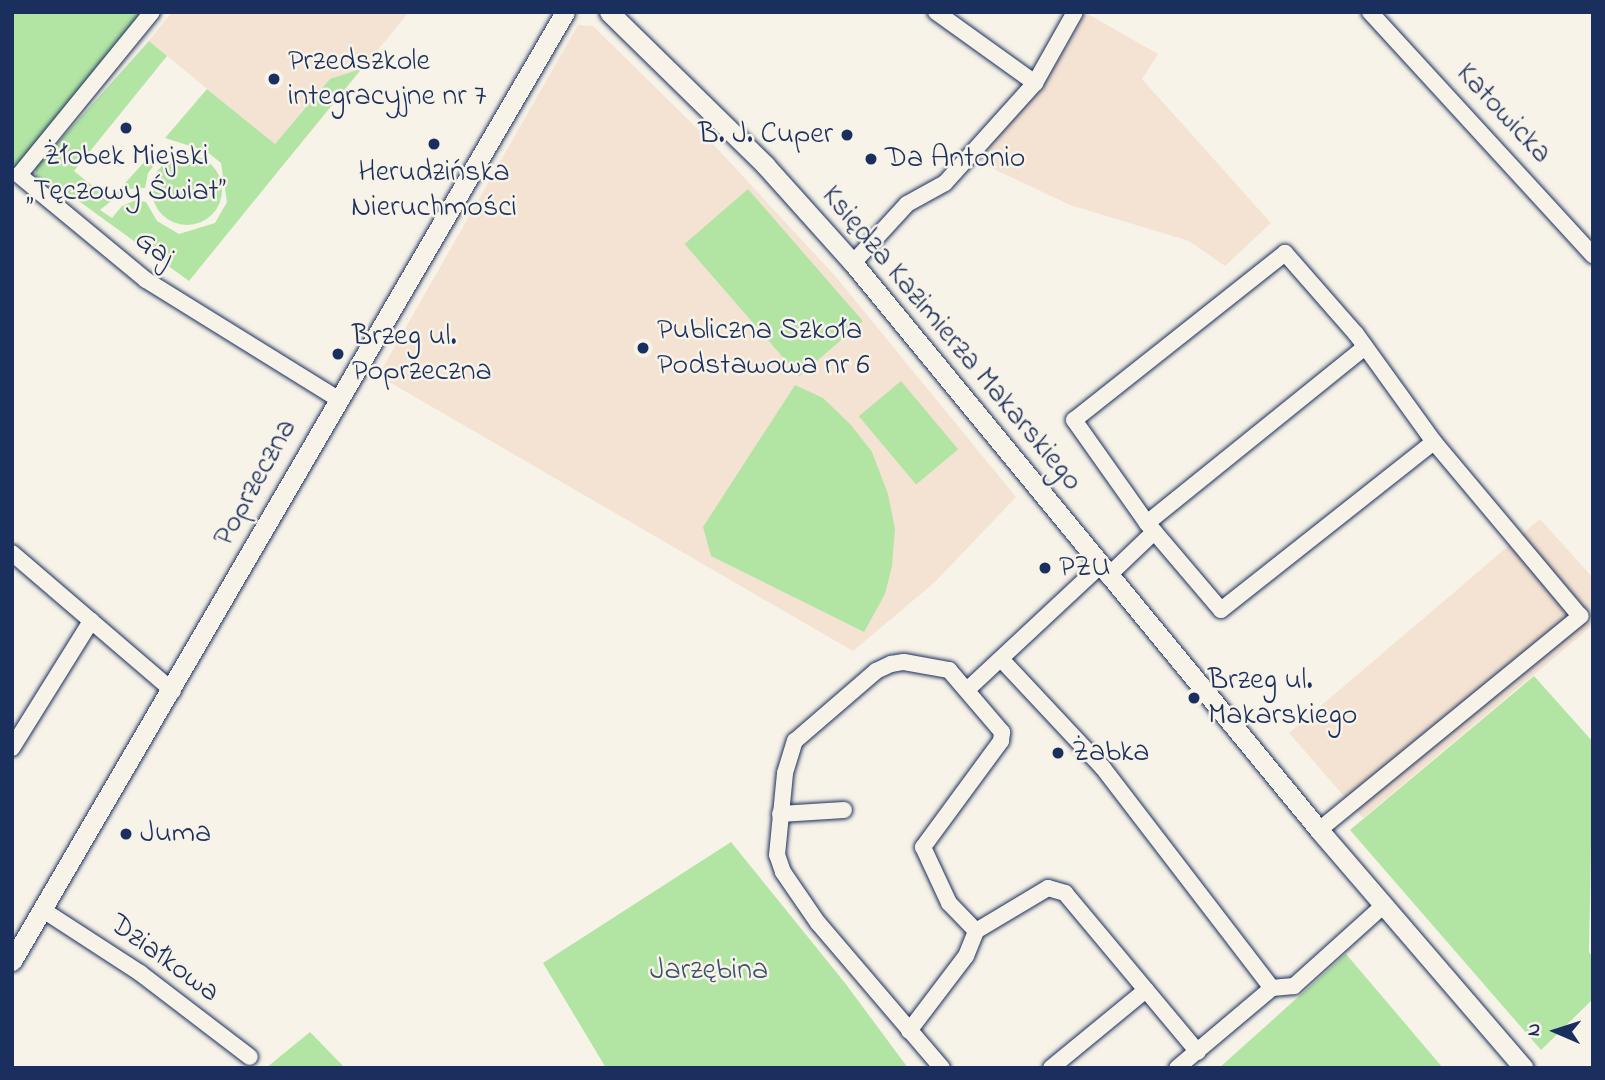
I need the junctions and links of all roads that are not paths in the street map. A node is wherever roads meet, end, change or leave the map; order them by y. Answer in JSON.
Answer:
{"nodes":[{"id":1,"x":152,"y":12,"type":"edge"},
{"id":2,"x":557,"y":12,"type":"edge"},
{"id":3,"x":565,"y":12,"type":"edge"},
{"id":4,"x":609,"y":12,"type":"edge"},
{"id":5,"x":936,"y":12,"type":"edge"},
{"id":6,"x":1075,"y":12,"type":"edge"},
{"id":7,"x":1370,"y":12,"type":"edge"},
{"id":8,"x":620,"y":19,"type":"edge"},
{"id":9,"x":549,"y":33,"type":"junction"},
{"id":10,"x":1035,"y":83,"type":"junction"},
{"id":11,"x":1593,"y":255,"type":"edge"},
{"id":12,"x":853,"y":264,"type":"junction"},
{"id":13,"x":1365,"y":347,"type":"junction"},
{"id":14,"x":338,"y":399,"type":"junction"},
{"id":15,"x":1434,"y":442,"type":"junction"},
{"id":16,"x":1151,"y":528,"type":"junction"},
{"id":17,"x":15,"y":562,"type":"edge"},
{"id":18,"x":1104,"y":571,"type":"junction"},
{"id":19,"x":91,"y":621,"type":"junction"},
{"id":20,"x":1001,"y":659,"type":"junction"},
{"id":21,"x":968,"y":689,"type":"junction"},
{"id":22,"x":173,"y":691,"type":"junction"},
{"id":23,"x":12,"y":748,"type":"edge"},
{"id":24,"x":844,"y":810,"type":"dead end"},
{"id":25,"x":780,"y":814,"type":"junction"},
{"id":26,"x":1319,"y":830,"type":"junction"},
{"id":27,"x":1383,"y":906,"type":"junction"},
{"id":28,"x":43,"y":910,"type":"junction"},
{"id":29,"x":976,"y":931,"type":"junction"},
{"id":30,"x":12,"y":961,"type":"edge"},
{"id":31,"x":1272,"y":988,"type":"junction"},
{"id":32,"x":1146,"y":990,"type":"junction"},
{"id":33,"x":909,"y":1031,"type":"junction"},
{"id":34,"x":1198,"y":1052,"type":"junction"},
{"id":35,"x":250,"y":1056,"type":"dead end"},
{"id":36,"x":942,"y":1068,"type":"edge"},
{"id":37,"x":1051,"y":1068,"type":"edge"},
{"id":38,"x":1177,"y":1068,"type":"edge"},
{"id":39,"x":1524,"y":1068,"type":"edge"}],
"edges":[{"from":1,"to":14,"type":"street","name":"Gaj"},
{"from":2,"to":9,"type":"street","name":"Poprzeczna"},
{"from":3,"to":9,"type":"street","name":"Poprzeczna"},
{"from":4,"to":8,"type":"street","name":"Księdza Kazimierza Makarskiego"},
{"from":5,"to":10,"type":"street"},
{"from":6,"to":10,"type":"street"},
{"from":7,"to":11,"type":"street","name":"Katowicka"},
{"from":8,"to":12,"type":"street","name":"Księdza Kazimierza Makarskiego"},
{"from":9,"to":14,"type":"street","name":"Poprzeczna"},
{"from":10,"to":12,"type":"street"},
{"from":12,"to":18,"type":"street","name":"Księdza Kazimierza Makarskiego"},
{"from":13,"to":15,"type":"street","name":"Księdza Kazimierza Makarskiego"},
{"from":13,"to":16,"type":"street"},
{"from":13,"to":16,"type":"street","name":"Księdza Kazimierza Makarskiego"},
{"from":14,"to":22,"type":"street","name":"Poprzeczna"},
{"from":15,"to":16,"type":"street","name":"Księdza Kazimierza Makarskiego"},
{"from":15,"to":26,"type":"street","name":"Księdza Kazimierza Makarskiego"},
{"from":16,"to":18,"type":"street"},
{"from":17,"to":19,"type":"street"},
{"from":18,"to":20,"type":"street"},
{"from":18,"to":26,"type":"street","name":"Księdza Kazimierza Makarskiego"},
{"from":19,"to":22,"type":"street"},
{"from":19,"to":23,"type":"street"},
{"from":20,"to":21,"type":"street"},
{"from":20,"to":31,"type":"street"},
{"from":21,"to":25,"type":"street"},
{"from":21,"to":29,"type":"street"},
{"from":22,"to":28,"type":"street","name":"Poprzeczna"},
{"from":24,"to":25,"type":"street"},
{"from":25,"to":33,"type":"street"},
{"from":26,"to":27,"type":"street","name":"Księdza Kazimierza Makarskiego"},
{"from":27,"to":31,"type":"street"},
{"from":27,"to":39,"type":"street","name":"Księdza Kazimierza Makarskiego"},
{"from":28,"to":30,"type":"street","name":"Poprzeczna"},
{"from":28,"to":35,"type":"street","name":"Działkowa"},
{"from":29,"to":32,"type":"street"},
{"from":29,"to":33,"type":"street"},
{"from":31,"to":34,"type":"street"},
{"from":32,"to":34,"type":"street"},
{"from":32,"to":37,"type":"street"},
{"from":33,"to":36,"type":"street"},
{"from":34,"to":38,"type":"street"}]}
